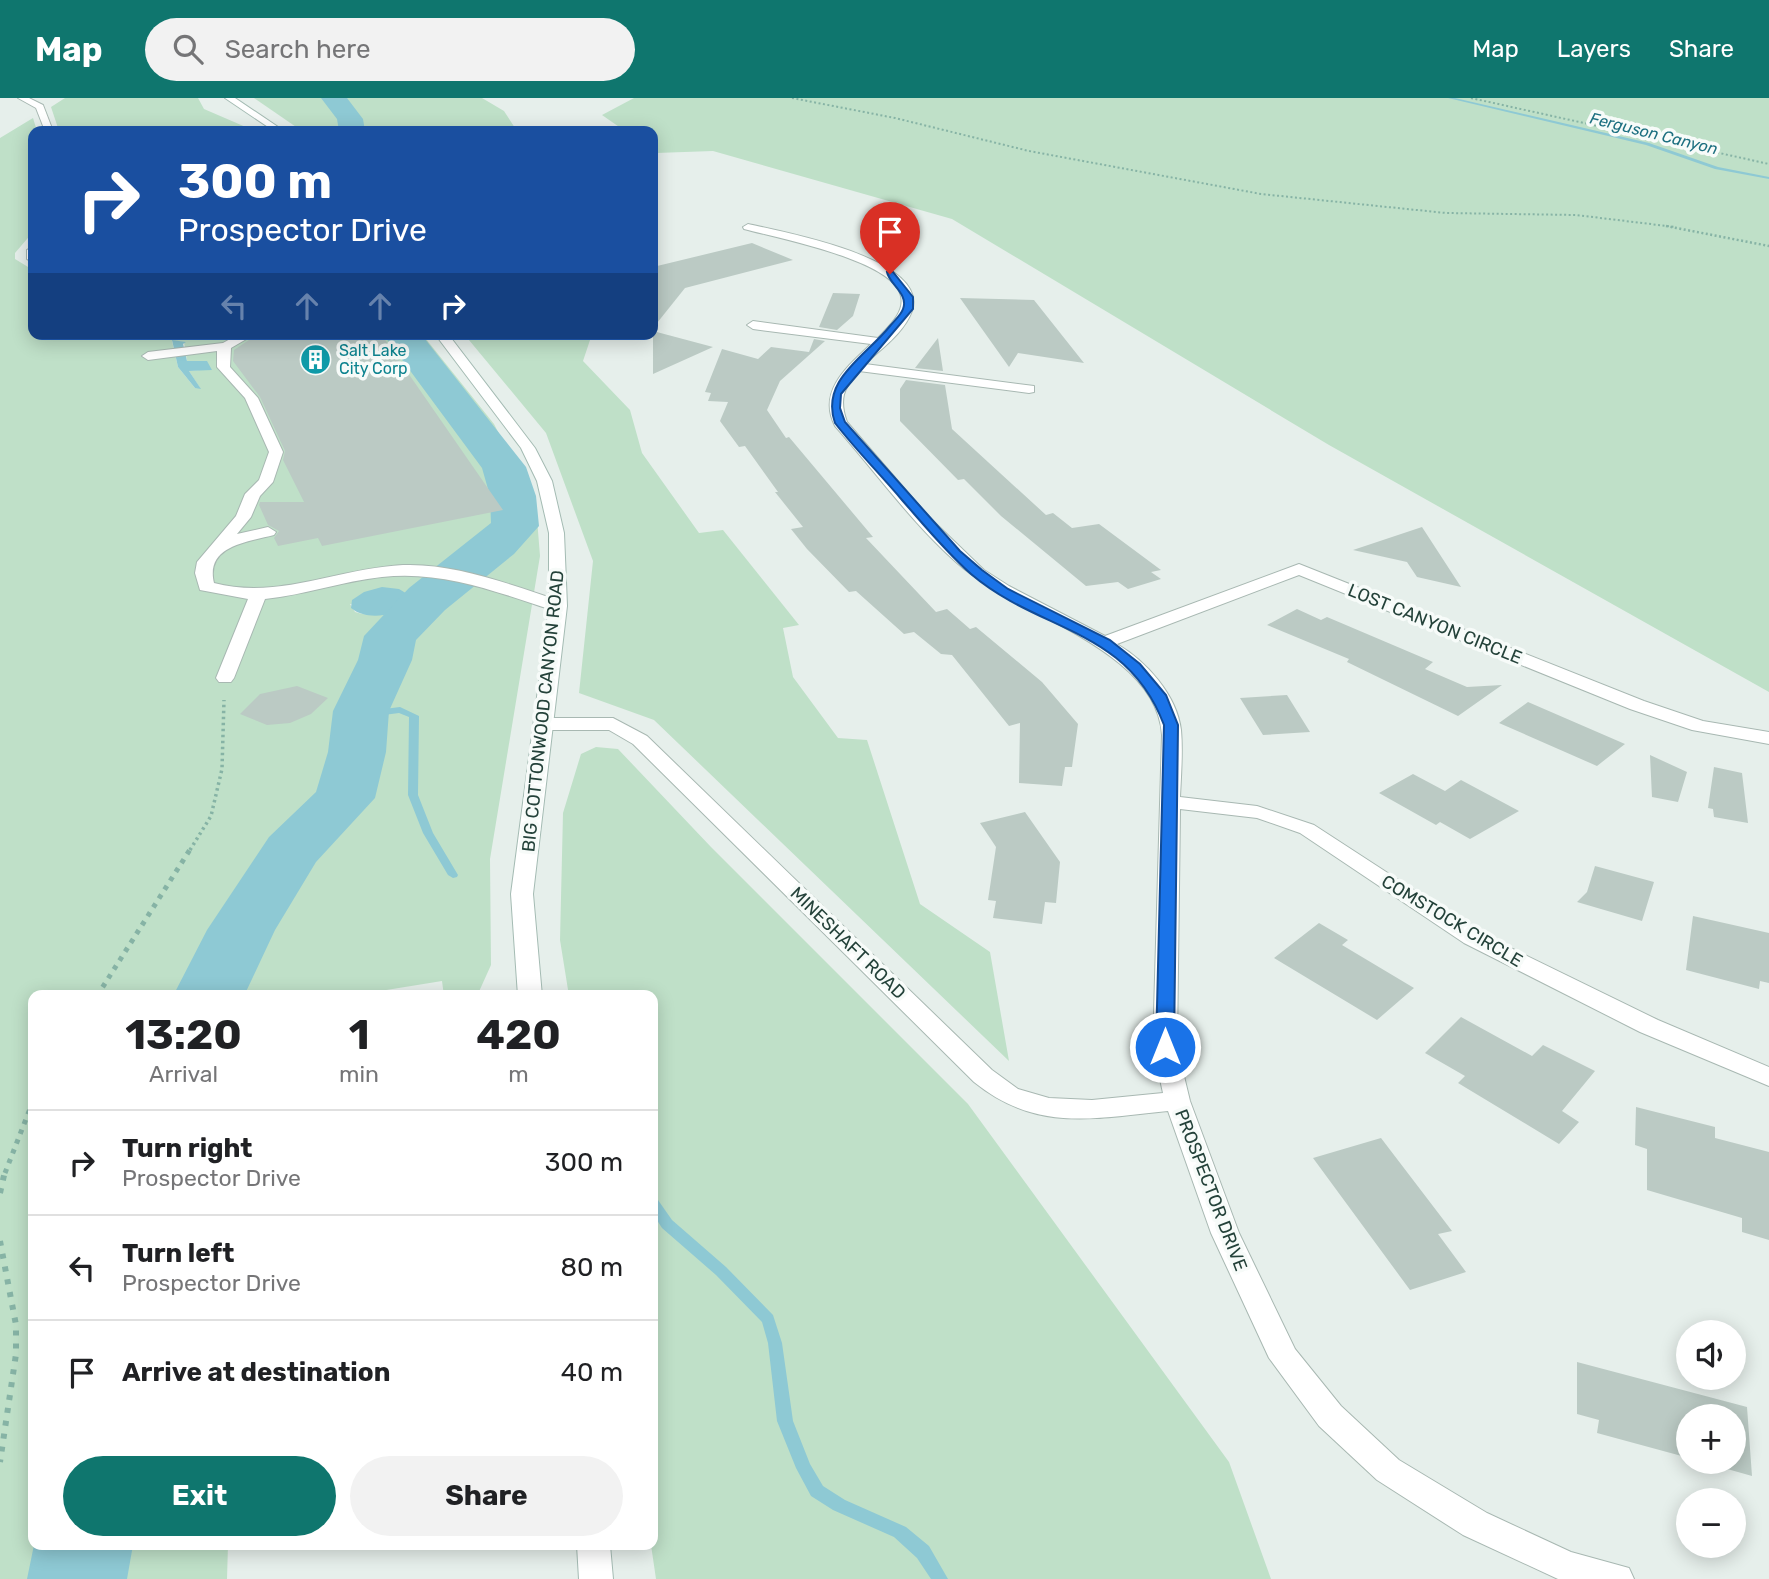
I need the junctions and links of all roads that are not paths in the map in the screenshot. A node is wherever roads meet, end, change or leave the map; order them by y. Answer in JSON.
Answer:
{"nodes":[{"id":1,"x":23,"y":98,"type":"edge"},
{"id":2,"x":229,"y":98,"type":"edge"},
{"id":3,"x":47,"y":126,"type":"edge"},
{"id":4,"x":272,"y":126,"type":"edge"},
{"id":5,"x":747,"y":227,"type":"dead end"},
{"id":6,"x":753,"y":325,"type":"dead end"},
{"id":7,"x":238,"y":340,"type":"edge"},
{"id":8,"x":444,"y":340,"type":"edge"},
{"id":9,"x":882,"y":342,"type":"junction"},
{"id":10,"x":226,"y":346,"type":"junction"},
{"id":11,"x":148,"y":356,"type":"dead end"},
{"id":12,"x":857,"y":367,"type":"junction"},
{"id":13,"x":1029,"y":389,"type":"dead end"},
{"id":14,"x":268,"y":532,"type":"dead end"},
{"id":15,"x":218,"y":546,"type":"junction"},
{"id":16,"x":258,"y":595,"type":"junction"},
{"id":17,"x":558,"y":606,"type":"junction"},
{"id":18,"x":1105,"y":642,"type":"junction"},
{"id":19,"x":225,"y":678,"type":"road end"},
{"id":20,"x":544,"y":724,"type":"junction"},
{"id":21,"x":1769,"y":738,"type":"edge"},
{"id":22,"x":1170,"y":802,"type":"junction"},
{"id":23,"x":530,"y":990,"type":"edge"},
{"id":24,"x":1769,"y":1077,"type":"edge"},
{"id":25,"x":1177,"y":1101,"type":"junction"},
{"id":26,"x":593,"y":1550,"type":"edge"},
{"id":27,"x":596,"y":1579,"type":"edge"},
{"id":28,"x":1617,"y":1579,"type":"edge"}],
"edges":[{"from":1,"to":3,"type":"street"},
{"from":2,"to":4,"type":"street"},
{"from":5,"to":9,"type":"street","name":"PROSPECTOR DRIVE"},
{"from":6,"to":9,"type":"street"},
{"from":7,"to":10,"type":"street"},
{"from":8,"to":17,"type":"street","name":"BIG COTTONWOOD CANYON ROAD"},
{"from":9,"to":12,"type":"street","name":"PROSPECTOR DRIVE"},
{"from":10,"to":11,"type":"street"},
{"from":10,"to":15,"type":"street"},
{"from":12,"to":13,"type":"street"},
{"from":12,"to":18,"type":"street","name":"PROSPECTOR DRIVE"},
{"from":14,"to":15,"type":"street"},
{"from":15,"to":16,"type":"street"},
{"from":16,"to":17,"type":"street"},
{"from":16,"to":19,"type":"street"},
{"from":17,"to":20,"type":"street","name":"BIG COTTONWOOD CANYON ROAD"},
{"from":18,"to":21,"type":"street","name":"LOST CANYON CIRCLE"},
{"from":18,"to":22,"type":"street","name":"PROSPECTOR DRIVE"},
{"from":20,"to":23,"type":"street","name":"BIG COTTONWOOD CANYON ROAD"},
{"from":20,"to":25,"type":"street","name":"MINESHAFT ROAD"},
{"from":22,"to":24,"type":"street","name":"COMSTOCK CIRCLE"},
{"from":22,"to":25,"type":"street","name":"PROSPECTOR DRIVE"},
{"from":25,"to":28,"type":"street","name":"PROSPECTOR DRIVE"},
{"from":26,"to":27,"type":"street"}]}
